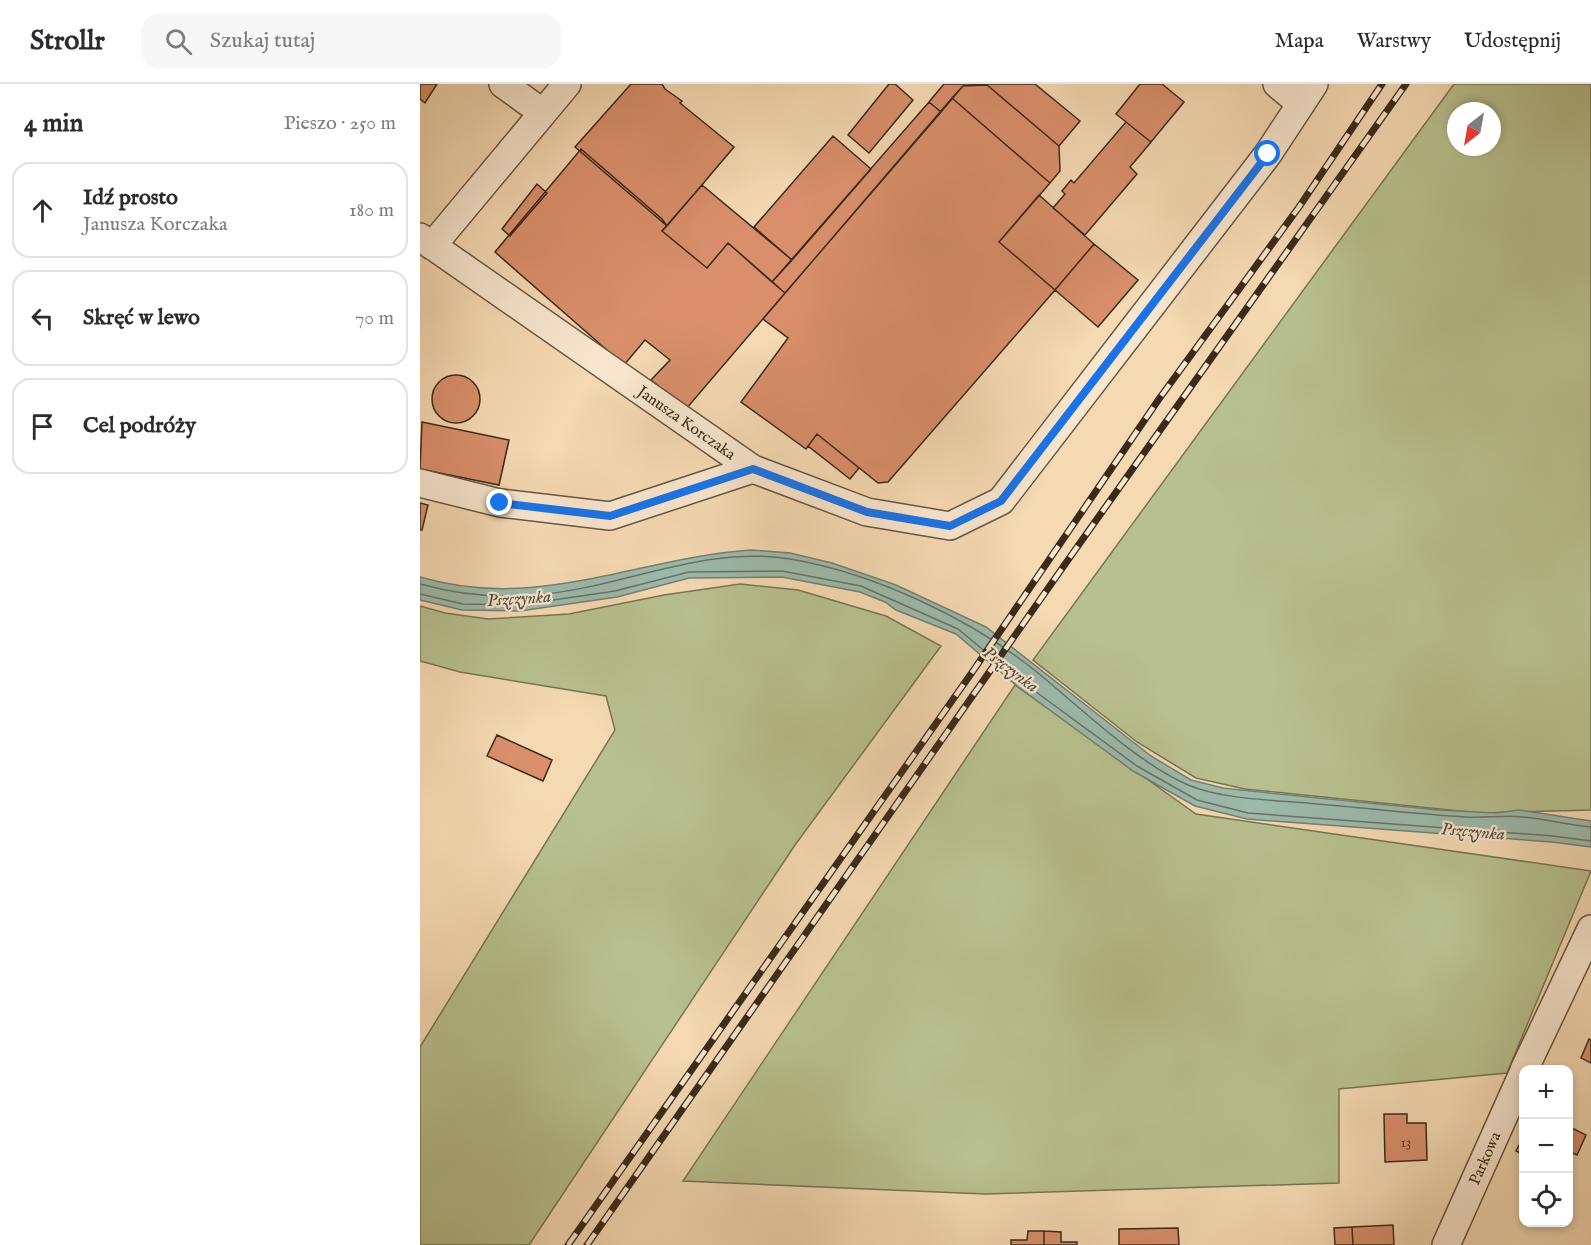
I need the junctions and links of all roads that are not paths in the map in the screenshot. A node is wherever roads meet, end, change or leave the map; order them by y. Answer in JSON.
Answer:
{"nodes":[{"id":1,"x":502,"y":84,"type":"edge"},
{"id":2,"x":567,"y":84,"type":"edge"},
{"id":3,"x":1277,"y":84,"type":"edge"},
{"id":4,"x":1307,"y":94,"type":"edge"},
{"id":5,"x":543,"y":113,"type":"junction"},
{"id":6,"x":426,"y":242,"type":"edge"},
{"id":7,"x":753,"y":469,"type":"junction"},
{"id":8,"x":420,"y":483,"type":"edge"},
{"id":9,"x":1591,"y":929,"type":"edge"},
{"id":10,"x":1526,"y":1065,"type":"edge"},
{"id":11,"x":1519,"y":1081,"type":"edge"},
{"id":12,"x":1446,"y":1245,"type":"edge"}],
"edges":[{"from":1,"to":5,"type":"street"},
{"from":2,"to":5,"type":"street"},
{"from":3,"to":4,"type":"street"},
{"from":4,"to":7,"type":"street","name":"Janusza Korczaka"},
{"from":5,"to":6,"type":"street"},
{"from":6,"to":7,"type":"street","name":"Janusza Korczaka"},
{"from":7,"to":8,"type":"street"},
{"from":9,"to":10,"type":"street","name":"Parkowa"},
{"from":11,"to":12,"type":"street","name":"Parkowa"}]}
